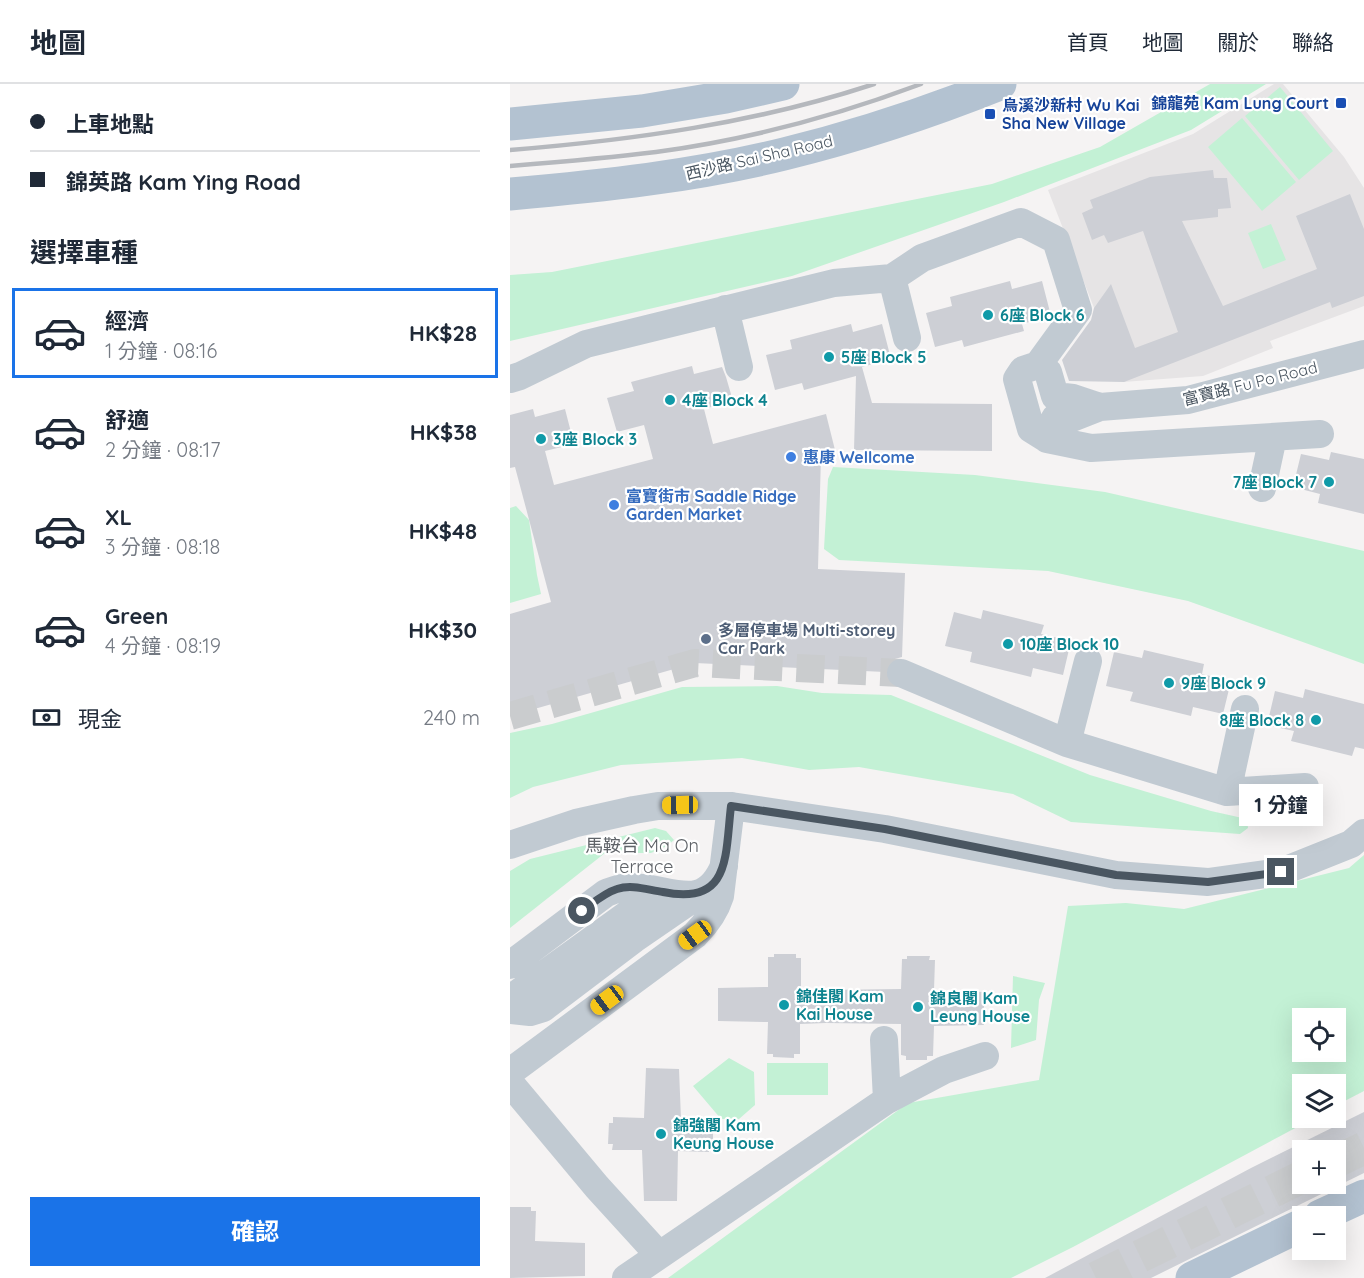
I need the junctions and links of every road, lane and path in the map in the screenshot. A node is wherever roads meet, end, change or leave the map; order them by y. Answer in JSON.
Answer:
{"nodes":[{"id":1,"x":783,"y":84,"type":"edge"},
{"id":2,"x":1000,"y":84,"type":"edge"},
{"id":3,"x":510,"y":124,"type":"edge"},
{"id":4,"x":510,"y":194,"type":"edge"},
{"id":5,"x":892,"y":278,"type":"junction"},
{"id":6,"x":725,"y":309,"type":"junction"},
{"id":7,"x":907,"y":338,"type":"dead end"},
{"id":8,"x":1364,"y":354,"type":"edge"},
{"id":9,"x":1038,"y":365,"type":"junction"},
{"id":10,"x":739,"y":366,"type":"dead end"},
{"id":11,"x":510,"y":379,"type":"edge"},
{"id":12,"x":1060,"y":414,"type":"junction"},
{"id":13,"x":1320,"y":434,"type":"dead end"},
{"id":14,"x":1273,"y":437,"type":"junction"},
{"id":15,"x":1262,"y":489,"type":"dead end"},
{"id":16,"x":1088,"y":661,"type":"dead end"},
{"id":17,"x":901,"y":673,"type":"tunnel mouth"},
{"id":18,"x":1245,"y":710,"type":"dead end"},
{"id":19,"x":1066,"y":743,"type":"junction"},
{"id":20,"x":1305,"y":787,"type":"dead end"},
{"id":21,"x":1227,"y":792,"type":"junction"},
{"id":22,"x":731,"y":806,"type":"junction"},
{"id":23,"x":1364,"y":833,"type":"edge"},
{"id":24,"x":510,"y":845,"type":"edge"},
{"id":25,"x":725,"y":864,"type":"junction"},
{"id":26,"x":664,"y":893,"type":"junction"},
{"id":27,"x":700,"y":894,"type":"junction"},
{"id":28,"x":510,"y":965,"type":"edge"},
{"id":29,"x":510,"y":999,"type":"edge"},
{"id":30,"x":510,"y":1010,"type":"edge"},
{"id":31,"x":884,"y":1040,"type":"dead end"},
{"id":32,"x":985,"y":1056,"type":"dead end"},
{"id":33,"x":510,"y":1072,"type":"edge"},
{"id":34,"x":510,"y":1083,"type":"edge"},
{"id":35,"x":887,"y":1100,"type":"junction"},
{"id":36,"x":1364,"y":1196,"type":"edge"},
{"id":37,"x":1342,"y":1206,"type":"edge"},
{"id":38,"x":1292,"y":1230,"type":"edge"},
{"id":39,"x":659,"y":1255,"type":"junction"},
{"id":40,"x":626,"y":1278,"type":"edge"},
{"id":41,"x":1192,"y":1278,"type":"edge"}],
"edges":[{"from":1,"to":3,"type":"main road"},
{"from":2,"to":4,"type":"main road","name":"西沙路 Sai Sha Road"},
{"from":5,"to":6,"type":"street"},
{"from":5,"to":7,"type":"street"},
{"from":5,"to":9,"type":"street"},
{"from":6,"to":10,"type":"street"},
{"from":6,"to":11,"type":"street"},
{"from":8,"to":12,"type":"street","name":"富寶路 Fu Po Road"},
{"from":9,"to":12,"type":"street"},
{"from":9,"to":12,"type":"street"},
{"from":12,"to":14,"type":"street"},
{"from":13,"to":14,"type":"street"},
{"from":14,"to":15,"type":"street"},
{"from":16,"to":19,"type":"street"},
{"from":17,"to":19,"type":"street"},
{"from":18,"to":21,"type":"street"},
{"from":19,"to":21,"type":"street"},
{"from":20,"to":21,"type":"street"},
{"from":22,"to":23,"type":"street"},
{"from":22,"to":24,"type":"street"},
{"from":22,"to":25,"type":"street"},
{"from":25,"to":27,"type":"street"},
{"from":25,"to":33,"type":"street"},
{"from":26,"to":27,"type":"street"},
{"from":26,"to":28,"type":"street"},
{"from":26,"to":29,"type":"street"},
{"from":27,"to":30,"type":"street"},
{"from":31,"to":35,"type":"street"},
{"from":32,"to":35,"type":"street"},
{"from":34,"to":39,"type":"street"},
{"from":35,"to":39,"type":"street"},
{"from":36,"to":37,"type":"main road"},
{"from":38,"to":41,"type":"main road"},
{"from":39,"to":40,"type":"street"}]}
